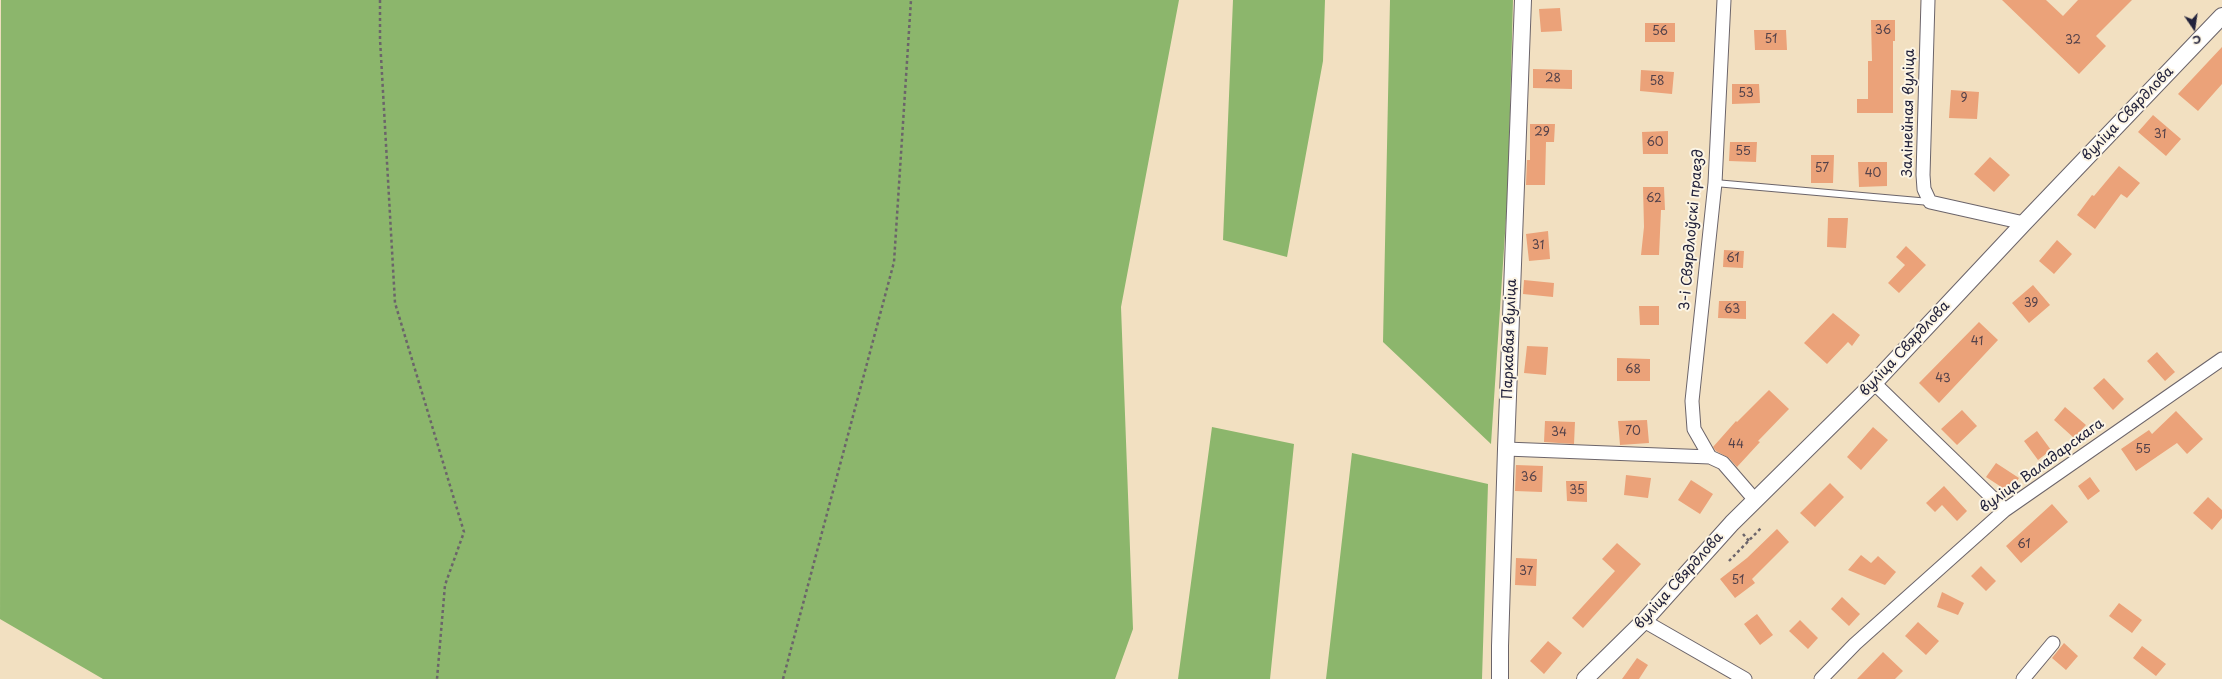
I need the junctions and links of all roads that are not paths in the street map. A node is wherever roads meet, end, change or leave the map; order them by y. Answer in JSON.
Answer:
{"nodes":[{"id":1,"x":1523,"y":0,"type":"edge"},
{"id":2,"x":1724,"y":0,"type":"edge"},
{"id":3,"x":1928,"y":0,"type":"edge"},
{"id":4,"x":2222,"y":16,"type":"edge"},
{"id":5,"x":1714,"y":183,"type":"junction"},
{"id":6,"x":1930,"y":202,"type":"junction"},
{"id":7,"x":2024,"y":223,"type":"junction"},
{"id":8,"x":2222,"y":359,"type":"edge"},
{"id":9,"x":1874,"y":383,"type":"junction"},
{"id":10,"x":1506,"y":449,"type":"junction"},
{"id":11,"x":1710,"y":457,"type":"junction"},
{"id":12,"x":1755,"y":500,"type":"junction"},
{"id":13,"x":2004,"y":510,"type":"junction"},
{"id":14,"x":1644,"y":621,"type":"junction"},
{"id":15,"x":2053,"y":643,"type":"dead end"},
{"id":16,"x":1500,"y":679,"type":"edge"},
{"id":17,"x":1585,"y":679,"type":"edge"},
{"id":18,"x":1745,"y":679,"type":"edge"},
{"id":19,"x":1821,"y":679,"type":"edge"},
{"id":20,"x":2023,"y":679,"type":"edge"}],
"edges":[{"from":1,"to":10,"type":"street","name":"Паркавая вуліца"},
{"from":2,"to":5,"type":"street","name":"3-і Свярдлоўскі праезд"},
{"from":3,"to":6,"type":"street","name":"Залінейная вуліца"},
{"from":4,"to":7,"type":"street","name":"вуліца Свярдлова"},
{"from":5,"to":6,"type":"lane"},
{"from":5,"to":11,"type":"street","name":"3-і Свярдлоўскі праезд"},
{"from":6,"to":7,"type":"street"},
{"from":7,"to":9,"type":"street","name":"вуліца Свярдлова"},
{"from":8,"to":13,"type":"street","name":"вуліца Валадарскага"},
{"from":9,"to":12,"type":"street","name":"вуліца Свярдлова"},
{"from":9,"to":13,"type":"street"},
{"from":10,"to":11,"type":"street"},
{"from":10,"to":16,"type":"street","name":"Паркавая вуліца"},
{"from":11,"to":12,"type":"street"},
{"from":12,"to":14,"type":"street","name":"вуліца Свярдлова"},
{"from":13,"to":19,"type":"street","name":"вуліца Валадарскага"},
{"from":14,"to":17,"type":"street","name":"вуліца Свярдлова"},
{"from":14,"to":18,"type":"street"},
{"from":15,"to":20,"type":"street"}]}
